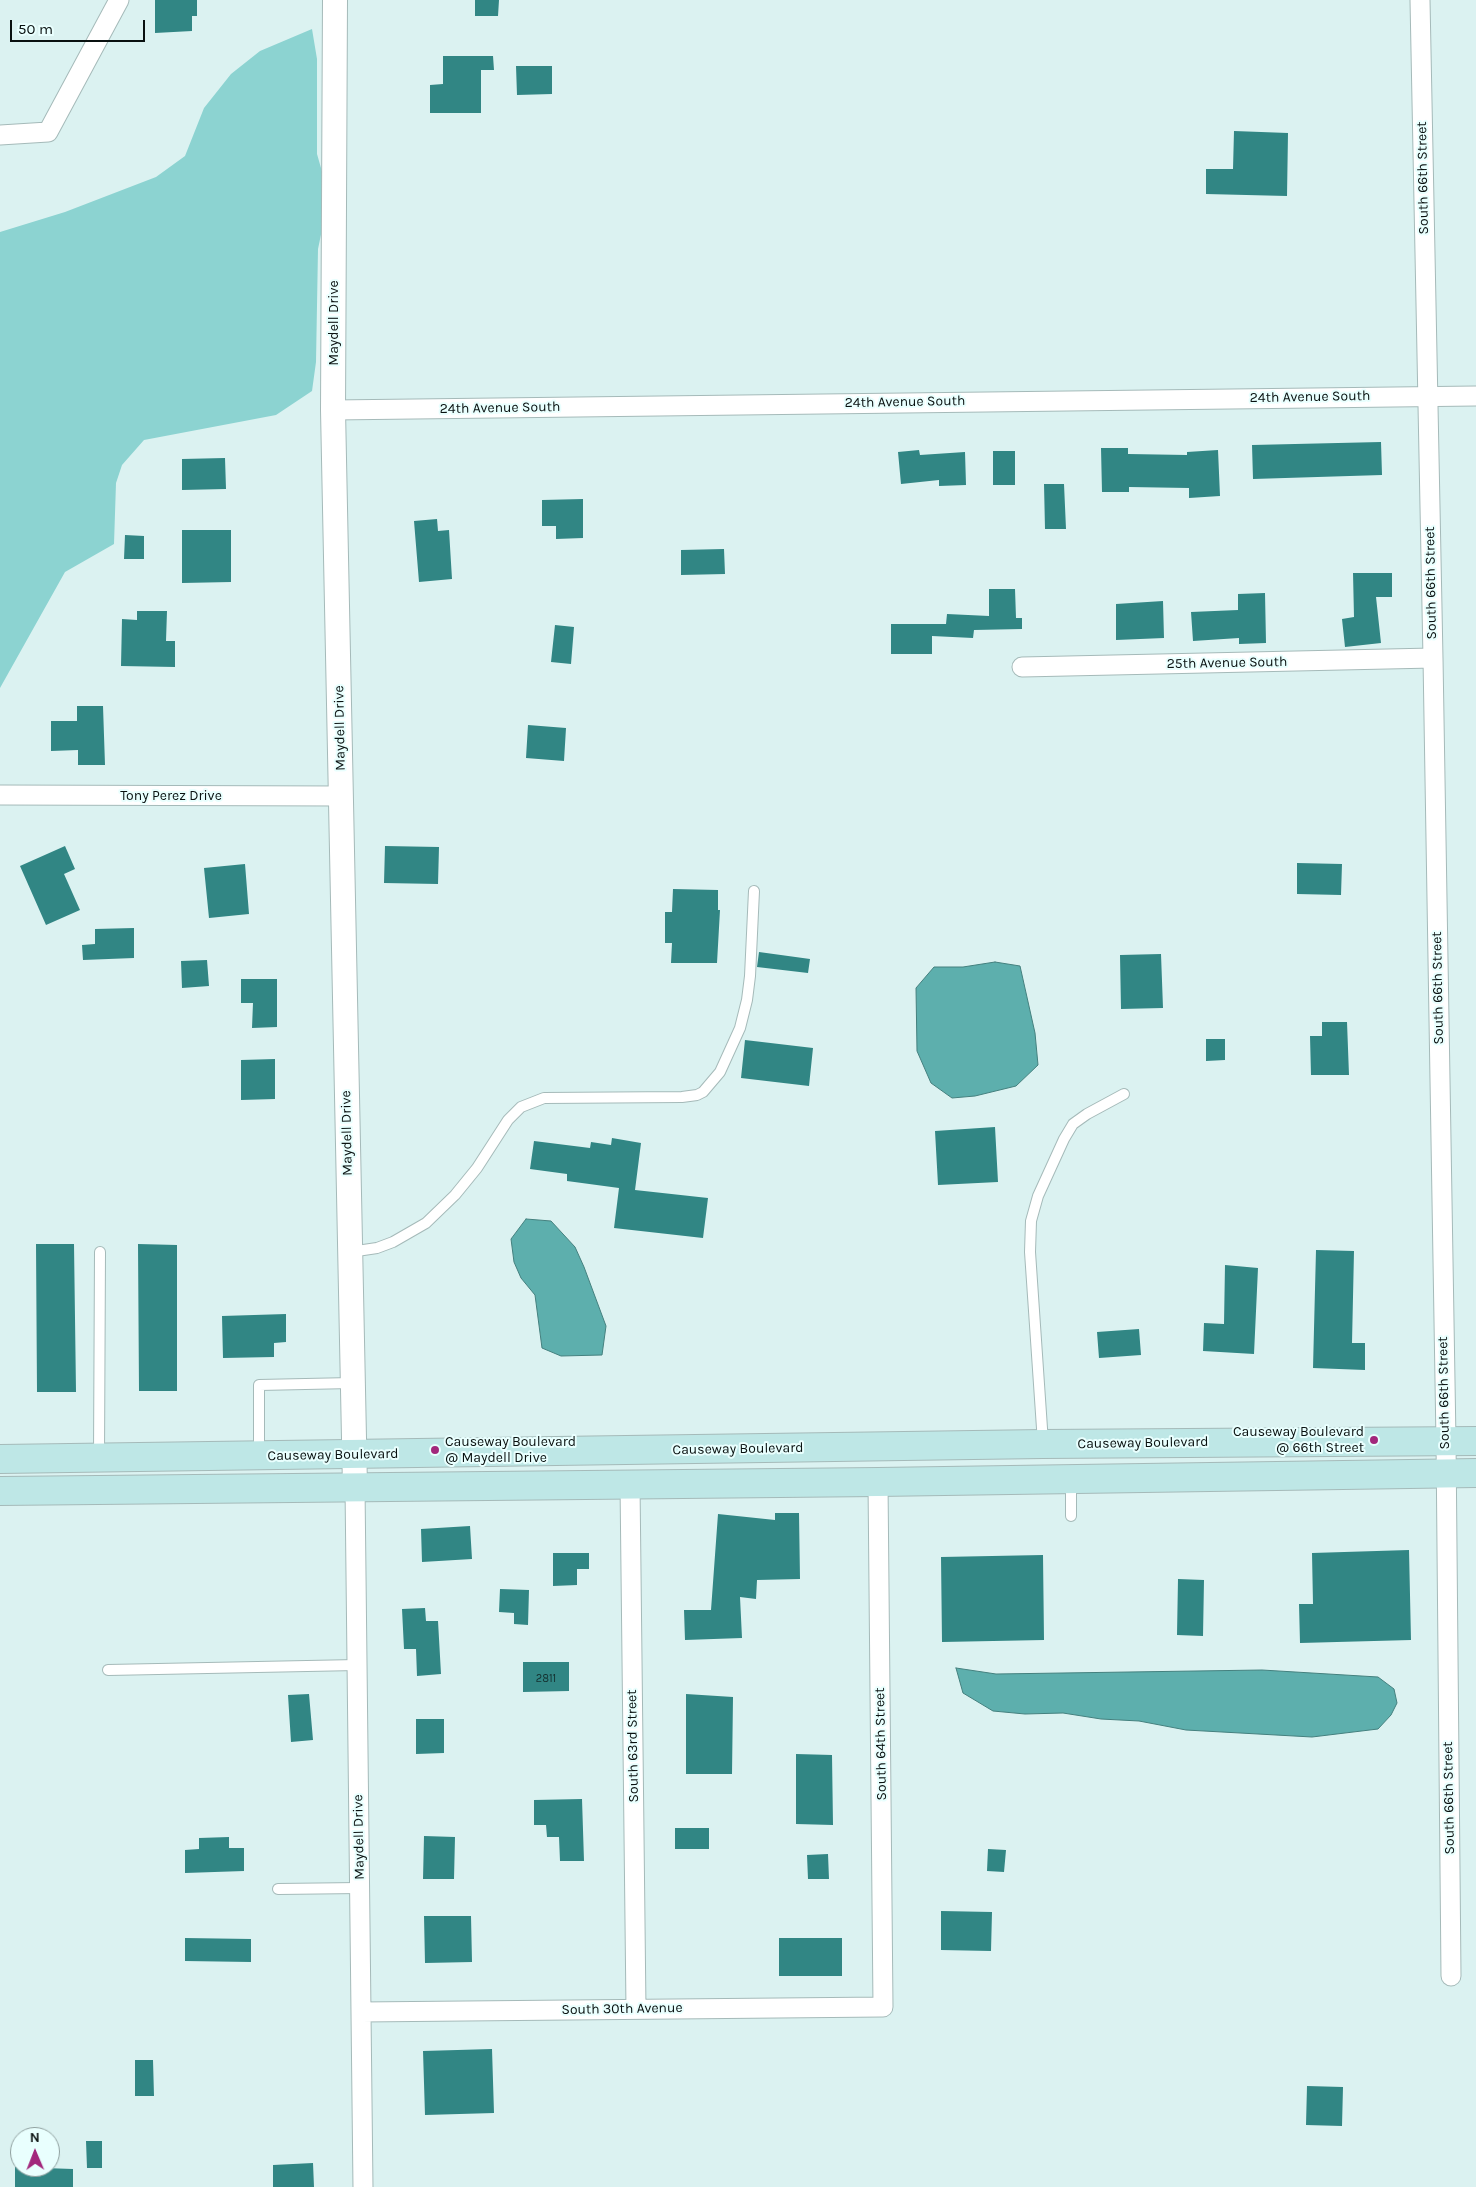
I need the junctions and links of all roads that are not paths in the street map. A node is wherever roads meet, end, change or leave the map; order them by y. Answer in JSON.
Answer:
{"nodes":[{"id":1,"x":119,"y":0,"type":"edge"},
{"id":2,"x":336,"y":0,"type":"edge"},
{"id":3,"x":1420,"y":0,"type":"edge"},
{"id":4,"x":0,"y":135,"type":"edge"},
{"id":5,"x":1428,"y":395,"type":"junction"},
{"id":6,"x":1476,"y":396,"type":"edge"},
{"id":7,"x":333,"y":410,"type":"junction"},
{"id":8,"x":1433,"y":658,"type":"junction"},
{"id":9,"x":1022,"y":667,"type":"dead end"},
{"id":10,"x":0,"y":795,"type":"edge"},
{"id":11,"x":341,"y":796,"type":"junction"},
{"id":12,"x":754,"y":891,"type":"dead end"},
{"id":13,"x":1124,"y":1094,"type":"dead end"},
{"id":14,"x":100,"y":1252,"type":"dead end"},
{"id":15,"x":350,"y":1252,"type":"junction"},
{"id":16,"x":352,"y":1383,"type":"junction"},
{"id":17,"x":1446,"y":1441,"type":"junction"},
{"id":18,"x":1476,"y":1441,"type":"edge"},
{"id":19,"x":1217,"y":1442,"type":"junction"},
{"id":20,"x":1043,"y":1444,"type":"junction"},
{"id":21,"x":354,"y":1455,"type":"junction"},
{"id":22,"x":259,"y":1456,"type":"junction"},
{"id":23,"x":99,"y":1458,"type":"junction"},
{"id":24,"x":0,"y":1459,"type":"edge"},
{"id":25,"x":1445,"y":1473,"type":"junction"},
{"id":26,"x":1476,"y":1473,"type":"edge"},
{"id":27,"x":1071,"y":1478,"type":"junction"},
{"id":28,"x":878,"y":1482,"type":"junction"},
{"id":29,"x":630,"y":1484,"type":"junction"},
{"id":30,"x":355,"y":1487,"type":"junction"},
{"id":31,"x":0,"y":1491,"type":"edge"},
{"id":32,"x":1071,"y":1516,"type":"dead end"},
{"id":33,"x":357,"y":1665,"type":"junction"},
{"id":34,"x":108,"y":1670,"type":"dead end"},
{"id":35,"x":360,"y":1888,"type":"junction"},
{"id":36,"x":278,"y":1889,"type":"dead end"},
{"id":37,"x":1451,"y":1976,"type":"dead end"},
{"id":38,"x":884,"y":2007,"type":"joint"},
{"id":39,"x":636,"y":2009,"type":"junction"},
{"id":40,"x":361,"y":2012,"type":"junction"},
{"id":41,"x":363,"y":2187,"type":"edge"}],
"edges":[{"from":1,"to":4,"type":"street"},
{"from":2,"to":7,"type":"street","name":"Maydell Drive"},
{"from":3,"to":5,"type":"street","name":"South 66th Street"},
{"from":5,"to":6,"type":"street","name":"24th Avenue South"},
{"from":5,"to":7,"type":"street","name":"24th Avenue South"},
{"from":5,"to":8,"type":"street","name":"South 66th Street"},
{"from":7,"to":11,"type":"street","name":"Maydell Drive"},
{"from":8,"to":9,"type":"street","name":"25th Avenue South"},
{"from":8,"to":17,"type":"street","name":"South 66th Street"},
{"from":10,"to":11,"type":"street","name":"Tony Perez Drive"},
{"from":11,"to":15,"type":"street","name":"Maydell Drive"},
{"from":12,"to":15,"type":"lane"},
{"from":13,"to":20,"type":"lane"},
{"from":14,"to":23,"type":"lane"},
{"from":15,"to":16,"type":"street","name":"Maydell Drive"},
{"from":16,"to":21,"type":"street","name":"Maydell Drive"},
{"from":16,"to":22,"type":"lane"},
{"from":17,"to":18,"type":"main road","name":"Causeway Boulevard"},
{"from":17,"to":19,"type":"main road","name":"Causeway Boulevard"},
{"from":17,"to":25,"type":"street","name":"South 66th Street"},
{"from":19,"to":20,"type":"main road","name":"Causeway Boulevard"},
{"from":19,"to":27,"type":"main road"},
{"from":20,"to":21,"type":"main road","name":"Causeway Boulevard"},
{"from":21,"to":22,"type":"main road","name":"Causeway Boulevard"},
{"from":21,"to":30,"type":"street","name":"Maydell Drive"},
{"from":22,"to":23,"type":"main road","name":"Causeway Boulevard"},
{"from":23,"to":24,"type":"main road","name":"Causeway Boulevard"},
{"from":25,"to":26,"type":"main road"},
{"from":25,"to":27,"type":"main road"},
{"from":25,"to":37,"type":"street","name":"South 66th Street"},
{"from":27,"to":28,"type":"main road"},
{"from":27,"to":32,"type":"lane"},
{"from":28,"to":29,"type":"main road"},
{"from":28,"to":38,"type":"street","name":"South 64th Street"},
{"from":29,"to":30,"type":"main road"},
{"from":29,"to":39,"type":"street","name":"South 63rd Street"},
{"from":30,"to":31,"type":"main road"},
{"from":30,"to":33,"type":"street","name":"Maydell Drive"},
{"from":33,"to":34,"type":"lane"},
{"from":33,"to":35,"type":"street","name":"Maydell Drive"},
{"from":35,"to":36,"type":"lane"},
{"from":35,"to":40,"type":"street","name":"Maydell Drive"},
{"from":38,"to":39,"type":"street","name":"South 30th Avenue"},
{"from":39,"to":40,"type":"street","name":"South 30th Avenue"},
{"from":40,"to":41,"type":"street","name":"Maydell Drive"}]}
